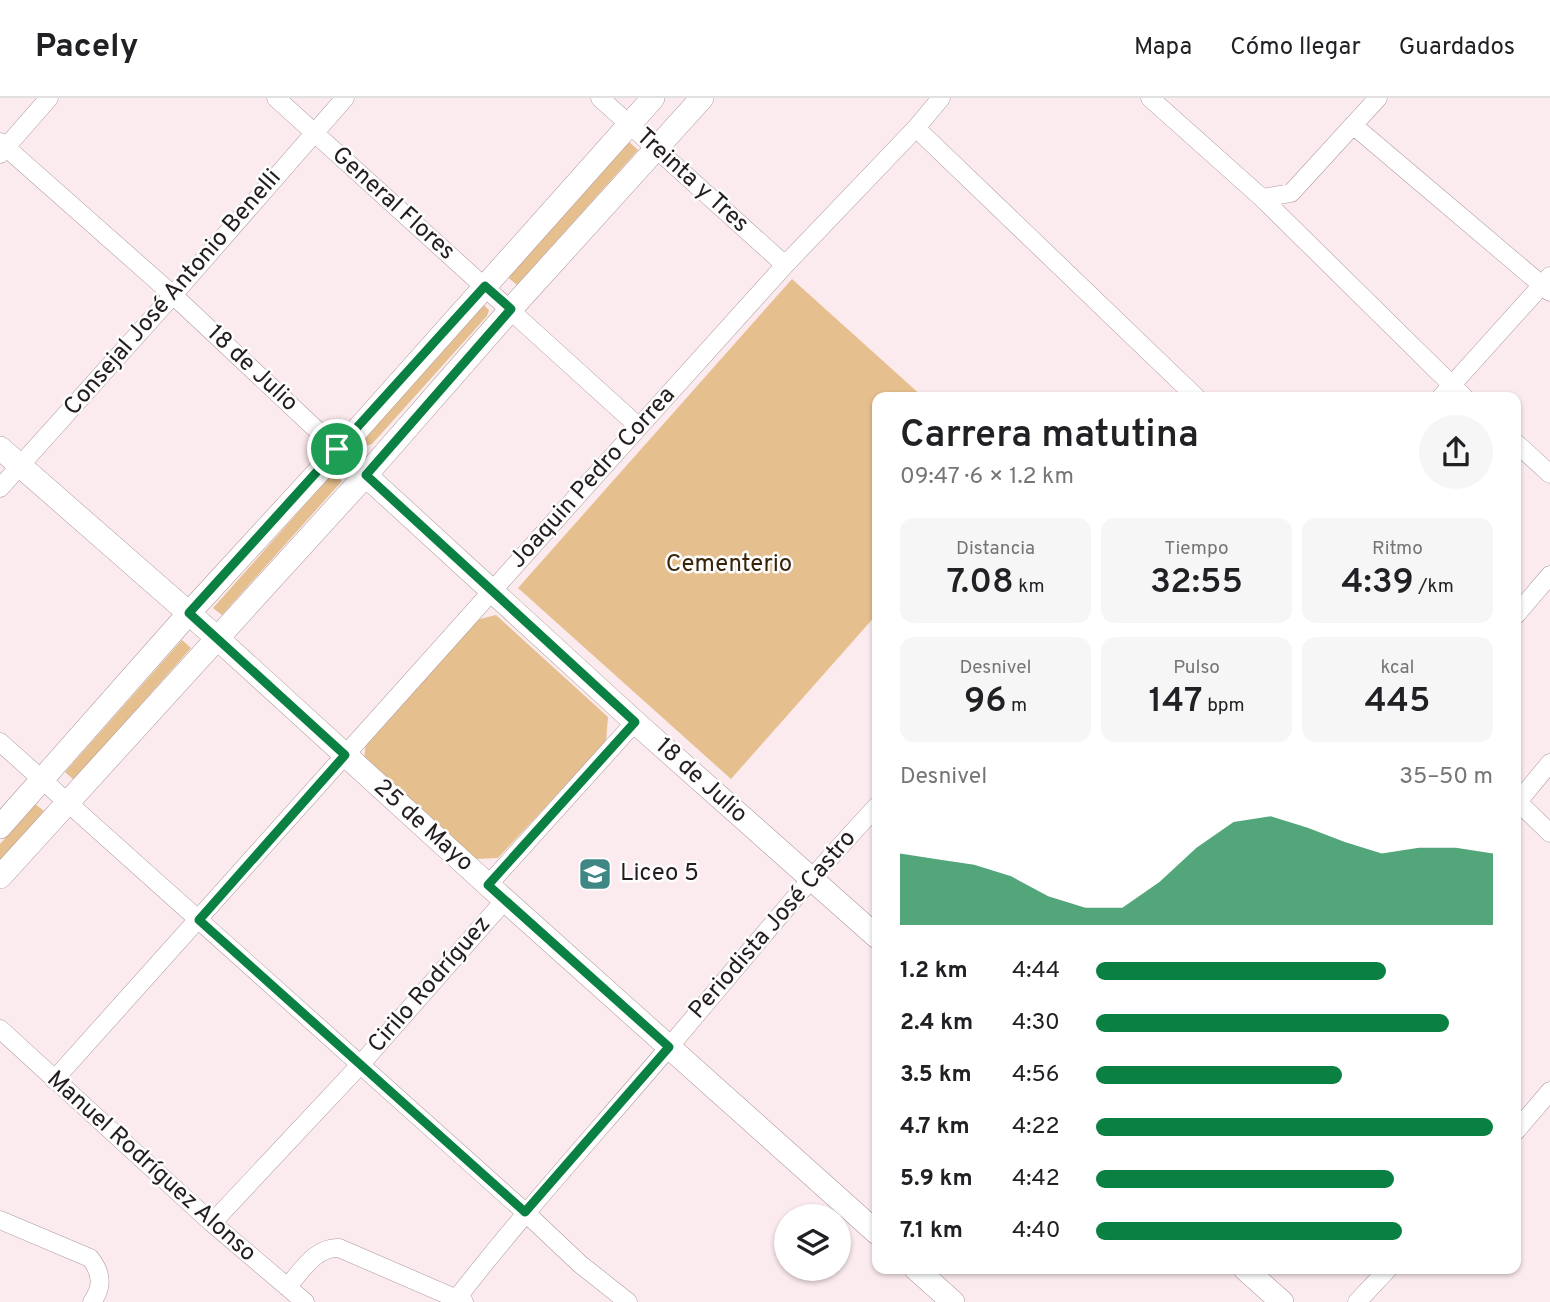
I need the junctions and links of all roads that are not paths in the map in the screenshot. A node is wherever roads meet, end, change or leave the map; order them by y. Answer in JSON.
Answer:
{"nodes":[{"id":1,"x":50,"y":98,"type":"edge"},
{"id":2,"x":276,"y":98,"type":"edge"},
{"id":3,"x":345,"y":98,"type":"edge"},
{"id":4,"x":600,"y":98,"type":"edge"},
{"id":5,"x":653,"y":98,"type":"edge"},
{"id":6,"x":702,"y":98,"type":"edge"},
{"id":7,"x":941,"y":98,"type":"edge"},
{"id":8,"x":1150,"y":98,"type":"edge"},
{"id":9,"x":1378,"y":98,"type":"edge"},
{"id":10,"x":629,"y":124,"type":"junction"},
{"id":11,"x":1353,"y":125,"type":"junction"},
{"id":12,"x":916,"y":128,"type":"junction"},
{"id":13,"x":313,"y":132,"type":"junction"},
{"id":14,"x":2,"y":148,"type":"edge"},
{"id":15,"x":656,"y":149,"type":"junction"},
{"id":16,"x":1262,"y":198,"type":"junction"},
{"id":17,"x":785,"y":265,"type":"junction"},
{"id":18,"x":1547,"y":284,"type":"edge"},
{"id":19,"x":485,"y":286,"type":"junction"},
{"id":20,"x":173,"y":295,"type":"junction"},
{"id":21,"x":511,"y":309,"type":"junction"},
{"id":22,"x":1191,"y":392,"type":"edge"},
{"id":23,"x":1450,"y":392,"type":"edge"},
{"id":24,"x":1454,"y":392,"type":"edge"},
{"id":25,"x":639,"y":426,"type":"junction"},
{"id":26,"x":0,"y":448,"type":"edge"},
{"id":27,"x":1521,"y":448,"type":"edge"},
{"id":28,"x":337,"y":449,"type":"junction"},
{"id":29,"x":20,"y":466,"type":"junction"},
{"id":30,"x":1550,"y":474,"type":"edge"},
{"id":31,"x":366,"y":475,"type":"junction"},
{"id":32,"x":0,"y":488,"type":"edge"},
{"id":33,"x":1550,"y":575,"type":"edge"},
{"id":34,"x":492,"y":591,"type":"junction"},
{"id":35,"x":1521,"y":609,"type":"edge"},
{"id":36,"x":189,"y":613,"type":"junction"},
{"id":37,"x":216,"y":637,"type":"junction"},
{"id":38,"x":635,"y":722,"type":"junction"},
{"id":39,"x":0,"y":742,"type":"edge"},
{"id":40,"x":345,"y":755,"type":"junction"},
{"id":41,"x":1550,"y":763,"type":"edge"},
{"id":42,"x":43,"y":779,"type":"junction"},
{"id":43,"x":1521,"y":798,"type":"edge"},
{"id":44,"x":68,"y":803,"type":"junction"},
{"id":45,"x":1521,"y":807,"type":"edge"},
{"id":46,"x":872,"y":811,"type":"edge"},
{"id":47,"x":0,"y":827,"type":"edge"},
{"id":48,"x":1550,"y":833,"type":"edge"},
{"id":49,"x":0,"y":877,"type":"edge"},
{"id":50,"x":810,"y":878,"type":"junction"},
{"id":51,"x":496,"y":892,"type":"junction"},
{"id":52,"x":199,"y":920,"type":"junction"},
{"id":53,"x":872,"y":933,"type":"edge"},
{"id":54,"x":0,"y":1029,"type":"edge"},
{"id":55,"x":669,"y":1047,"type":"junction"},
{"id":56,"x":360,"y":1065,"type":"junction"},
{"id":57,"x":54,"y":1080,"type":"junction"},
{"id":58,"x":1550,"y":1091,"type":"edge"},
{"id":59,"x":1521,"y":1125,"type":"edge"},
{"id":60,"x":525,"y":1212,"type":"junction"},
{"id":61,"x":0,"y":1220,"type":"edge"},
{"id":62,"x":212,"y":1223,"type":"junction"},
{"id":63,"x":872,"y":1229,"type":"edge"},
{"id":64,"x":922,"y":1274,"type":"edge"},
{"id":65,"x":1251,"y":1274,"type":"edge"},
{"id":66,"x":1383,"y":1274,"type":"edge"},
{"id":67,"x":287,"y":1287,"type":"junction"},
{"id":68,"x":458,"y":1301,"type":"edge"},
{"id":69,"x":92,"y":1302,"type":"edge"},
{"id":70,"x":305,"y":1302,"type":"edge"},
{"id":71,"x":628,"y":1302,"type":"edge"},
{"id":72,"x":953,"y":1302,"type":"edge"},
{"id":73,"x":1282,"y":1302,"type":"edge"},
{"id":74,"x":1357,"y":1302,"type":"edge"}],
"edges":[{"from":1,"to":14,"type":"street"},
{"from":2,"to":13,"type":"street","name":"General Flores"},
{"from":3,"to":13,"type":"street","name":"Consejal José Antonio Benelli"},
{"from":4,"to":10,"type":"street","name":"Treinta y Tres"},
{"from":5,"to":10,"type":"street"},
{"from":6,"to":15,"type":"street"},
{"from":7,"to":12,"type":"street","name":"Joaquin Pedro Correa"},
{"from":8,"to":16,"type":"street"},
{"from":9,"to":11,"type":"street"},
{"from":10,"to":15,"type":"street","name":"Treinta y Tres"},
{"from":10,"to":19,"type":"street"},
{"from":11,"to":16,"type":"street"},
{"from":11,"to":18,"type":"street"},
{"from":12,"to":17,"type":"street","name":"Joaquin Pedro Correa"},
{"from":12,"to":22,"type":"street"},
{"from":13,"to":19,"type":"street","name":"General Flores"},
{"from":13,"to":20,"type":"street","name":"Consejal José Antonio Benelli"},
{"from":14,"to":20,"type":"street","name":"18 de Julio"},
{"from":15,"to":17,"type":"street","name":"Treinta y Tres"},
{"from":15,"to":21,"type":"street"},
{"from":16,"to":23,"type":"street"},
{"from":17,"to":25,"type":"street","name":"Joaquin Pedro Correa"},
{"from":18,"to":24,"type":"street"},
{"from":19,"to":21,"type":"street","name":"General Flores"},
{"from":19,"to":28,"type":"street"},
{"from":20,"to":28,"type":"street","name":"18 de Julio"},
{"from":20,"to":29,"type":"street","name":"Consejal José Antonio Benelli"},
{"from":21,"to":25,"type":"street","name":"General Flores"},
{"from":21,"to":31,"type":"street"},
{"from":25,"to":34,"type":"street","name":"Joaquin Pedro Correa"},
{"from":26,"to":29,"type":"street","name":"25 de Mayo"},
{"from":27,"to":30,"type":"street"},
{"from":28,"to":31,"type":"street","name":"18 de Julio"},
{"from":28,"to":36,"type":"street"},
{"from":29,"to":32,"type":"street","name":"Consejal José Antonio Benelli"},
{"from":29,"to":36,"type":"street","name":"25 de Mayo"},
{"from":31,"to":34,"type":"street","name":"18 de Julio"},
{"from":31,"to":37,"type":"street"},
{"from":33,"to":35,"type":"street"},
{"from":34,"to":38,"type":"street","name":"18 de Julio"},
{"from":34,"to":40,"type":"street","name":"Joaquin Pedro Correa"},
{"from":36,"to":37,"type":"street","name":"25 de Mayo"},
{"from":36,"to":42,"type":"street"},
{"from":37,"to":40,"type":"street","name":"25 de Mayo"},
{"from":37,"to":44,"type":"street"},
{"from":38,"to":50,"type":"street","name":"18 de Julio"},
{"from":38,"to":51,"type":"street","name":"Cirilo Rodríguez"},
{"from":39,"to":42,"type":"street"},
{"from":40,"to":51,"type":"street","name":"25 de Mayo"},
{"from":40,"to":52,"type":"street","name":"Joaquin Pedro Correa"},
{"from":41,"to":43,"type":"street"},
{"from":42,"to":44,"type":"street"},
{"from":42,"to":47,"type":"street"},
{"from":44,"to":49,"type":"street"},
{"from":44,"to":52,"type":"street"},
{"from":45,"to":48,"type":"street"},
{"from":46,"to":50,"type":"street","name":"Periodista José Castro"},
{"from":50,"to":53,"type":"street","name":"18 de Julio"},
{"from":50,"to":55,"type":"street","name":"Periodista José Castro"},
{"from":51,"to":55,"type":"street","name":"25 de Mayo"},
{"from":51,"to":56,"type":"street","name":"Cirilo Rodríguez"},
{"from":52,"to":56,"type":"street"},
{"from":52,"to":57,"type":"street","name":"Joaquin Pedro Correa"},
{"from":54,"to":57,"type":"street","name":"Manuel Rodríguez Alonso"},
{"from":55,"to":60,"type":"street","name":"Periodista José Castro"},
{"from":55,"to":63,"type":"street","name":"25 de Mayo"},
{"from":56,"to":60,"type":"street"},
{"from":56,"to":62,"type":"street","name":"Cirilo Rodríguez"},
{"from":57,"to":62,"type":"street","name":"Manuel Rodríguez Alonso"},
{"from":58,"to":59,"type":"street"},
{"from":60,"to":68,"type":"street","name":"Periodista José Castro"},
{"from":60,"to":71,"type":"street"},
{"from":61,"to":69,"type":"street"},
{"from":62,"to":67,"type":"street","name":"Manuel Rodríguez Alonso"},
{"from":64,"to":72,"type":"street"},
{"from":65,"to":73,"type":"street"},
{"from":66,"to":74,"type":"street"},
{"from":67,"to":68,"type":"street"},
{"from":67,"to":70,"type":"street","name":"Manuel Rodríguez Alonso"}]}
